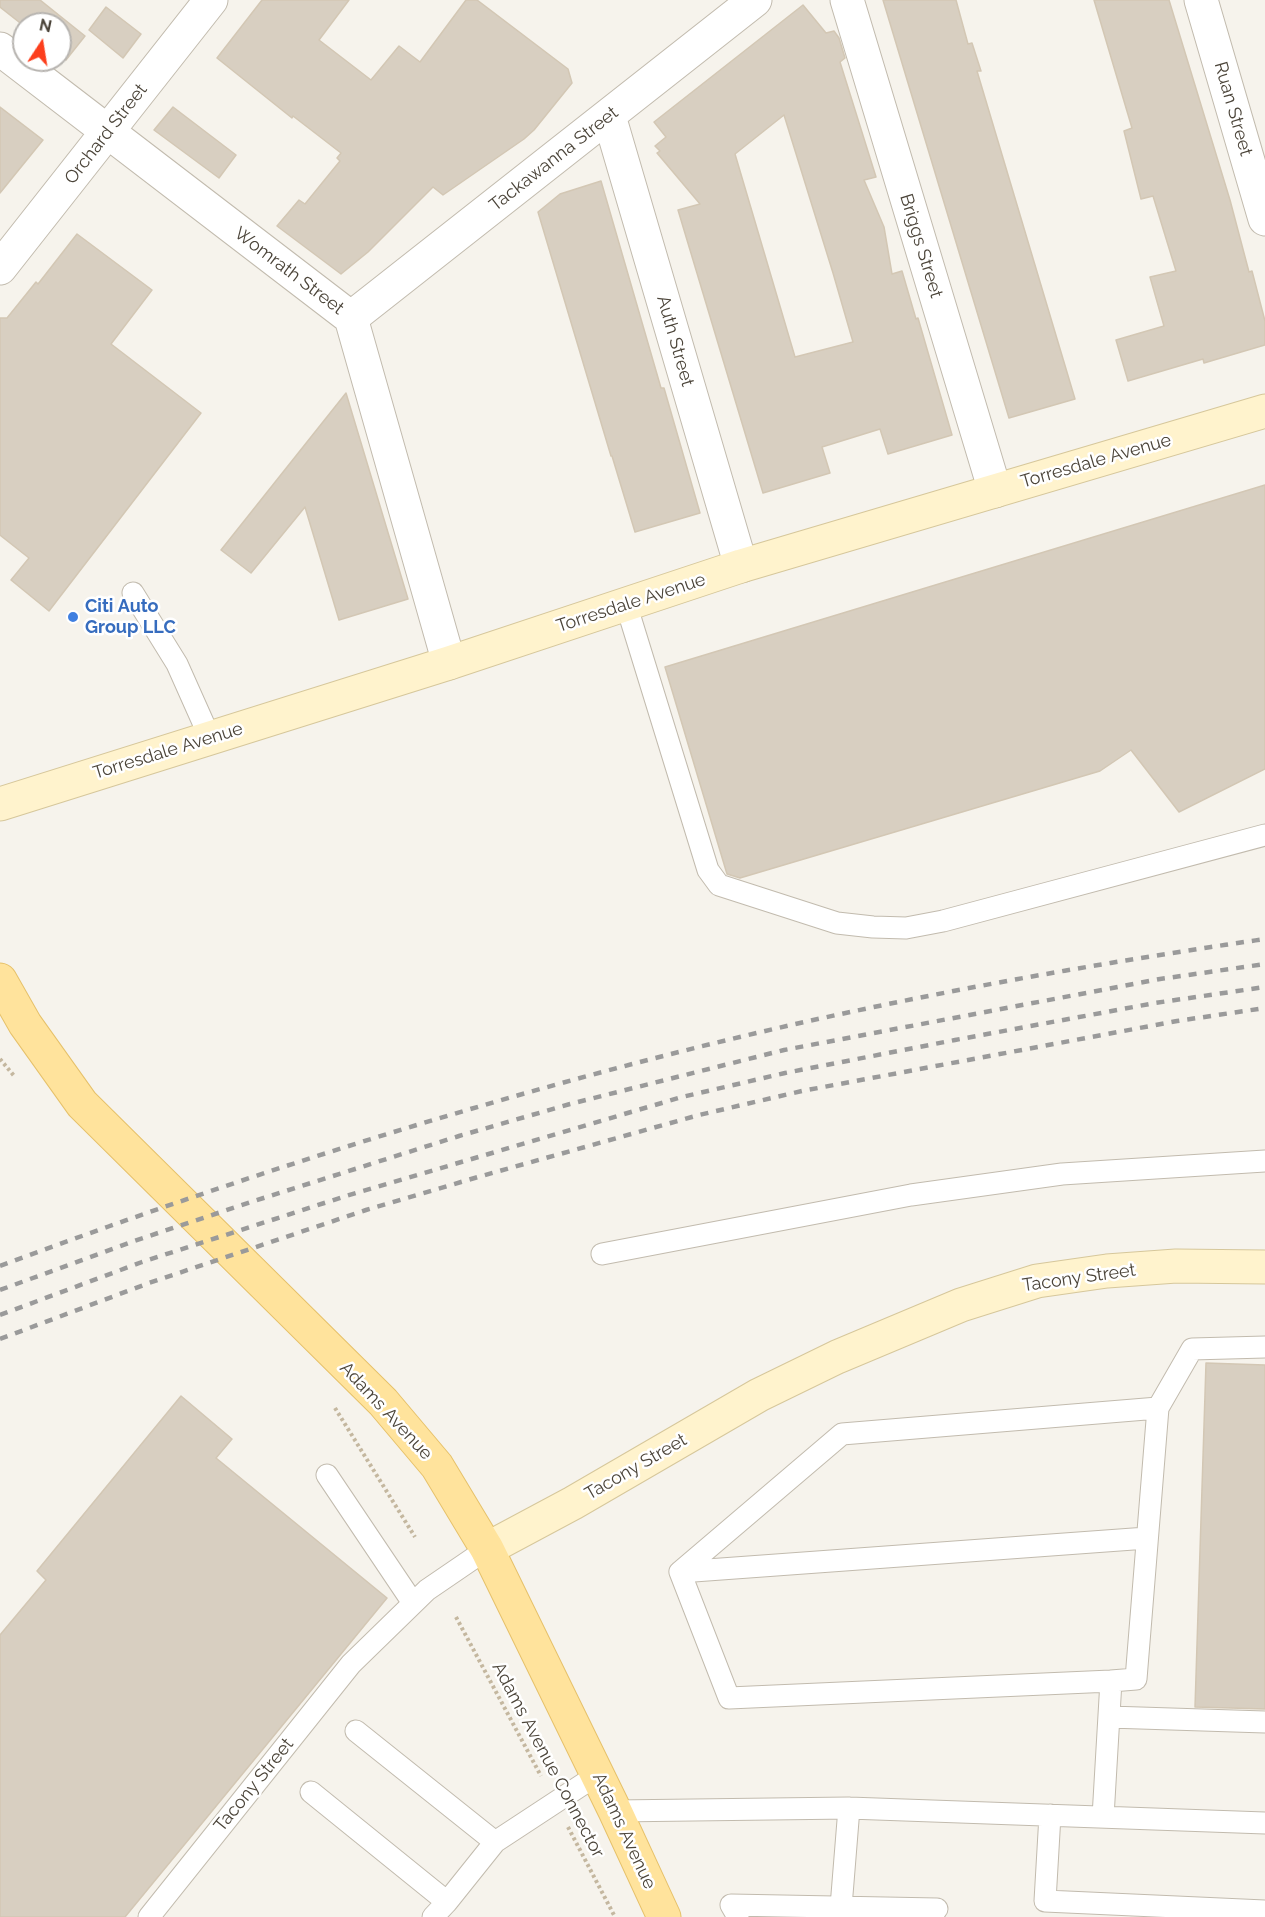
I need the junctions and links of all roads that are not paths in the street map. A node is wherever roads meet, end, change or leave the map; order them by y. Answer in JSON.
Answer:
{"nodes":[{"id":1,"x":212,"y":0,"type":"edge"},
{"id":2,"x":755,"y":0,"type":"edge"},
{"id":3,"x":848,"y":0,"type":"edge"},
{"id":4,"x":1201,"y":0,"type":"edge"},
{"id":5,"x":0,"y":49,"type":"edge"},
{"id":6,"x":609,"y":116,"type":"junction"},
{"id":7,"x":107,"y":131,"type":"junction"},
{"id":8,"x":1265,"y":219,"type":"edge"},
{"id":9,"x":0,"y":268,"type":"edge"},
{"id":10,"x":351,"y":318,"type":"junction"},
{"id":11,"x":1265,"y":411,"type":"edge"},
{"id":12,"x":995,"y":491,"type":"junction"},
{"id":13,"x":741,"y":566,"type":"junction"},
{"id":14,"x":133,"y":593,"type":"dead end"},
{"id":15,"x":626,"y":604,"type":"junction"},
{"id":16,"x":449,"y":663,"type":"junction"},
{"id":17,"x":210,"y":738,"type":"junction"},
{"id":18,"x":0,"y":804,"type":"edge"},
{"id":19,"x":1265,"y":835,"type":"edge"},
{"id":20,"x":0,"y":980,"type":"edge"},
{"id":21,"x":1265,"y":1161,"type":"edge"},
{"id":22,"x":602,"y":1254,"type":"dead end"},
{"id":23,"x":1265,"y":1267,"type":"edge"},
{"id":24,"x":1265,"y":1347,"type":"edge"},
{"id":25,"x":1158,"y":1408,"type":"junction"},
{"id":26,"x":327,"y":1475,"type":"dead end"},
{"id":27,"x":1147,"y":1538,"type":"junction"},
{"id":28,"x":487,"y":1549,"type":"junction"},
{"id":29,"x":680,"y":1572,"type":"junction"},
{"id":30,"x":413,"y":1603,"type":"junction"},
{"id":31,"x":1111,"y":1681,"type":"junction"},
{"id":32,"x":1109,"y":1717,"type":"junction"},
{"id":33,"x":1265,"y":1722,"type":"edge"},
{"id":34,"x":356,"y":1731,"type":"dead end"},
{"id":35,"x":597,"y":1775,"type":"junction"},
{"id":36,"x":311,"y":1792,"type":"dead end"},
{"id":37,"x":849,"y":1808,"type":"junction"},
{"id":38,"x":615,"y":1811,"type":"junction"},
{"id":39,"x":1050,"y":1815,"type":"junction"},
{"id":40,"x":1103,"y":1817,"type":"junction"},
{"id":41,"x":1265,"y":1823,"type":"edge"},
{"id":42,"x":495,"y":1842,"type":"junction"},
{"id":43,"x":447,"y":1902,"type":"junction"},
{"id":44,"x":841,"y":1907,"type":"junction"},
{"id":45,"x":937,"y":1909,"type":"dead end"},
{"id":46,"x":1265,"y":1911,"type":"edge"},
{"id":47,"x":149,"y":1917,"type":"edge"},
{"id":48,"x":433,"y":1917,"type":"edge"},
{"id":49,"x":664,"y":1917,"type":"edge"},
{"id":50,"x":738,"y":1917,"type":"edge"}],
"edges":[{"from":1,"to":7,"type":"street","name":"Orchard Street"},
{"from":2,"to":6,"type":"street","name":"Tackawanna Street"},
{"from":3,"to":12,"type":"street","name":"Briggs Street"},
{"from":4,"to":8,"type":"street","name":"Ruan Street"},
{"from":5,"to":7,"type":"street","name":"Womrath Street"},
{"from":6,"to":10,"type":"street","name":"Tackawanna Street"},
{"from":6,"to":13,"type":"street","name":"Auth Street"},
{"from":7,"to":9,"type":"street","name":"Orchard Street"},
{"from":7,"to":10,"type":"street","name":"Womrath Street"},
{"from":10,"to":16,"type":"street","name":"Womrath Street"},
{"from":11,"to":12,"type":"main road","name":"Torresdale Avenue"},
{"from":12,"to":13,"type":"main road","name":"Torresdale Avenue"},
{"from":13,"to":15,"type":"main road","name":"Torresdale Avenue"},
{"from":14,"to":17,"type":"lane"},
{"from":15,"to":16,"type":"main road","name":"Torresdale Avenue"},
{"from":15,"to":19,"type":"lane"},
{"from":16,"to":17,"type":"main road","name":"Torresdale Avenue"},
{"from":17,"to":18,"type":"main road","name":"Torresdale Avenue"},
{"from":20,"to":28,"type":"main road","name":"Adams Avenue"},
{"from":21,"to":22,"type":"lane"},
{"from":23,"to":28,"type":"main road","name":"Tacony Street"},
{"from":24,"to":25,"type":"lane"},
{"from":25,"to":27,"type":"lane"},
{"from":25,"to":29,"type":"lane"},
{"from":26,"to":30,"type":"lane"},
{"from":27,"to":29,"type":"lane"},
{"from":27,"to":31,"type":"lane"},
{"from":28,"to":30,"type":"lane","name":"Tacony Street"},
{"from":28,"to":35,"type":"main road","name":"Adams Avenue"},
{"from":29,"to":31,"type":"lane"},
{"from":30,"to":47,"type":"lane","name":"Tacony Street"},
{"from":31,"to":32,"type":"lane"},
{"from":32,"to":33,"type":"lane"},
{"from":32,"to":40,"type":"lane"},
{"from":34,"to":42,"type":"lane"},
{"from":35,"to":38,"type":"main road","name":"Adams Avenue"},
{"from":35,"to":42,"type":"lane"},
{"from":36,"to":43,"type":"lane"},
{"from":37,"to":38,"type":"lane"},
{"from":37,"to":39,"type":"lane"},
{"from":37,"to":44,"type":"lane"},
{"from":38,"to":49,"type":"main road","name":"Adams Avenue"},
{"from":39,"to":40,"type":"lane"},
{"from":39,"to":46,"type":"lane"},
{"from":40,"to":41,"type":"lane"},
{"from":42,"to":43,"type":"lane"},
{"from":43,"to":48,"type":"lane"},
{"from":44,"to":45,"type":"lane"},
{"from":44,"to":50,"type":"lane"}]}
